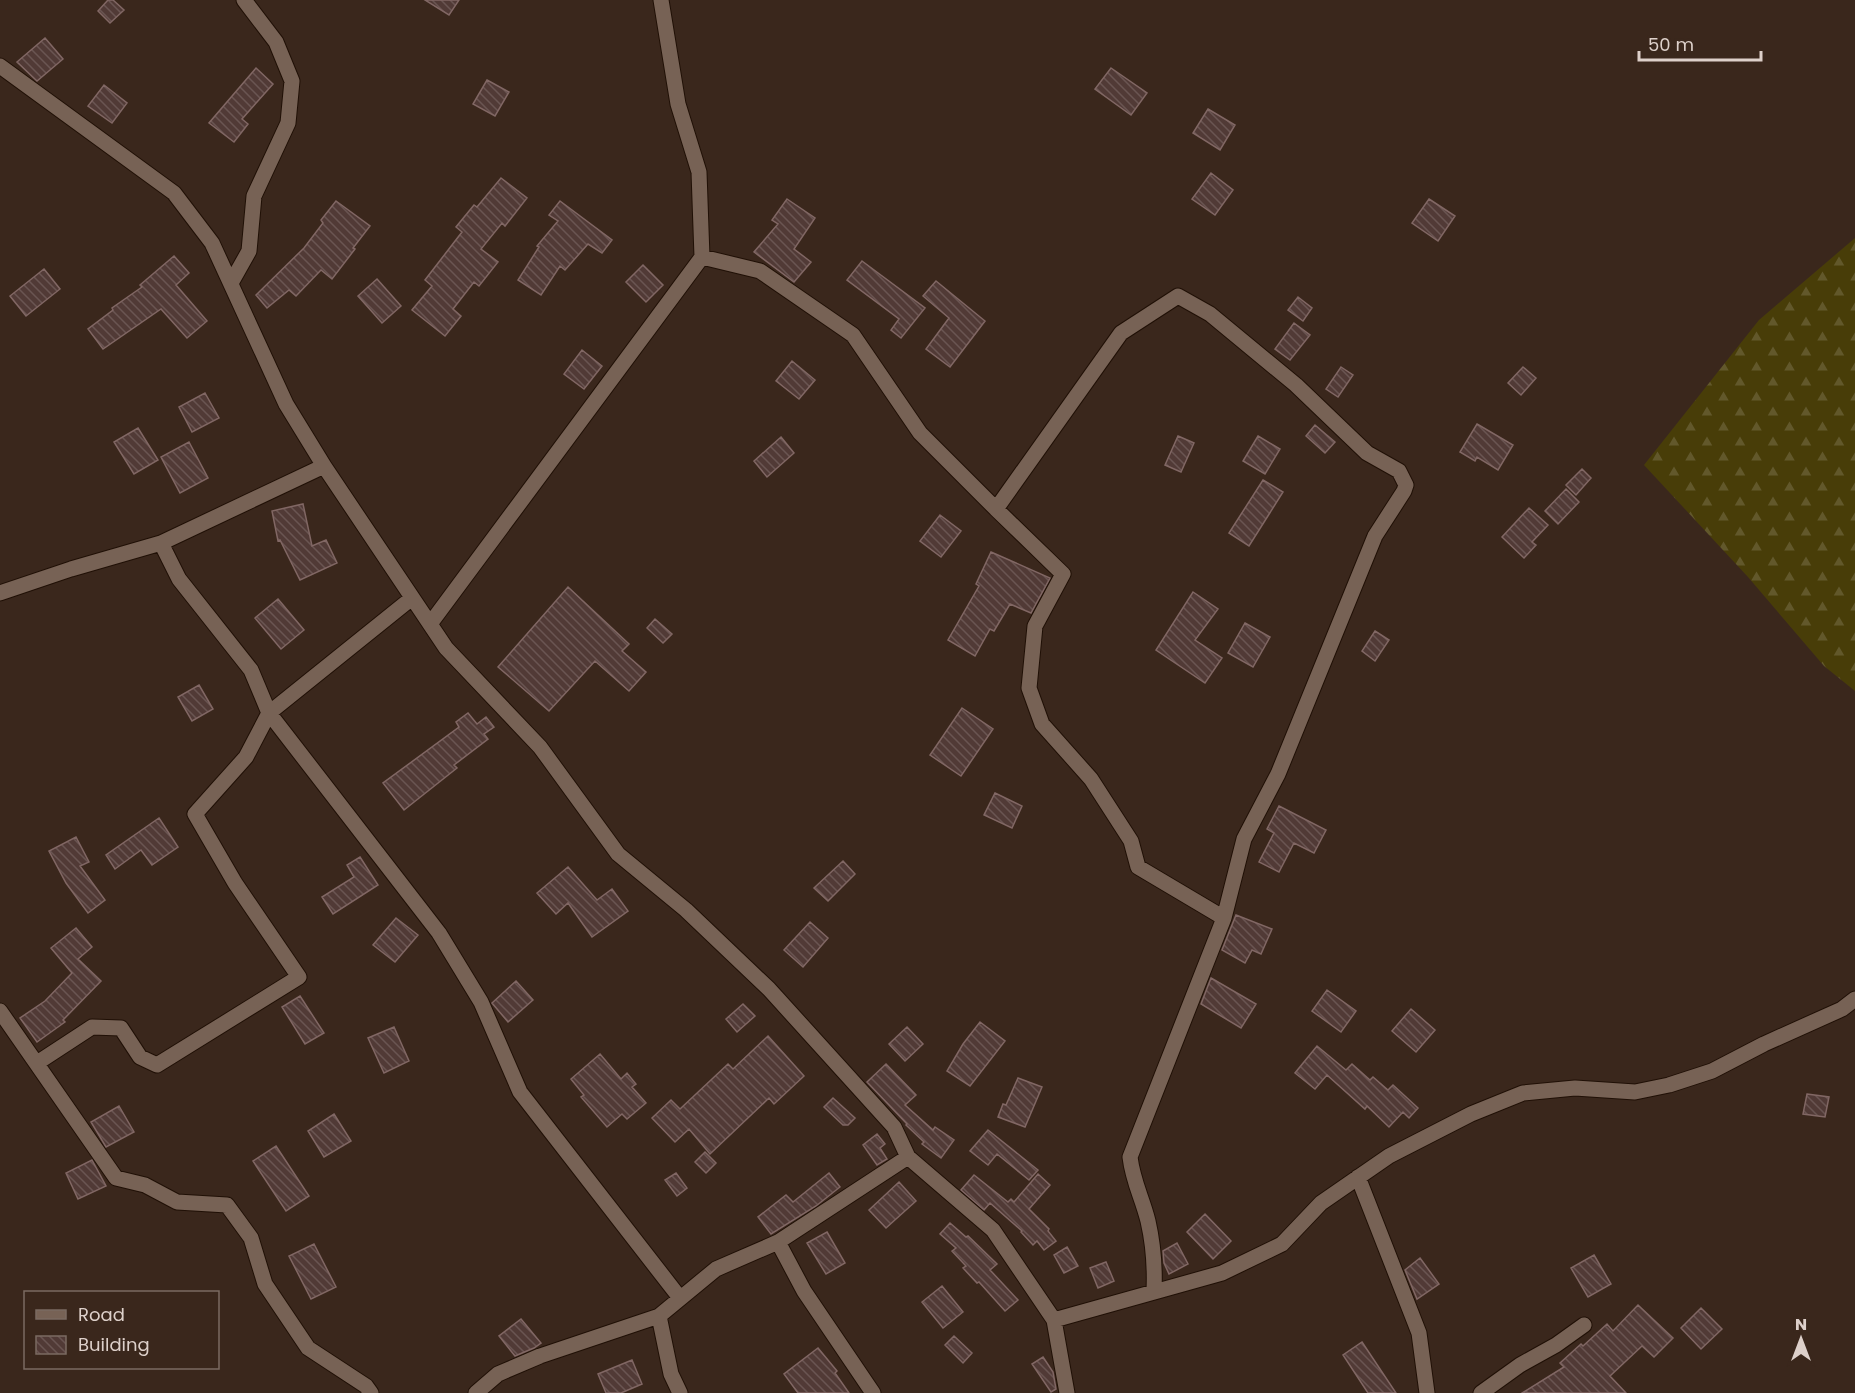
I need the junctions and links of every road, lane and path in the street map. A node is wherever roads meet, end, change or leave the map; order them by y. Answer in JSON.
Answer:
{"nodes":[{"id":1,"x":244,"y":0,"type":"edge"},
{"id":2,"x":661,"y":0,"type":"edge"},
{"id":3,"x":0,"y":66,"type":"edge"},
{"id":4,"x":702,"y":257,"type":"junction"},
{"id":5,"x":231,"y":283,"type":"junction"},
{"id":6,"x":324,"y":466,"type":"junction"},
{"id":7,"x":996,"y":509,"type":"junction"},
{"id":8,"x":161,"y":543,"type":"junction"},
{"id":9,"x":0,"y":593,"type":"edge"},
{"id":10,"x":412,"y":598,"type":"junction"},
{"id":11,"x":430,"y":624,"type":"junction"},
{"id":12,"x":269,"y":713,"type":"junction"},
{"id":13,"x":1224,"y":918,"type":"junction"},
{"id":14,"x":1855,"y":999,"type":"edge"},
{"id":15,"x":0,"y":1011,"type":"edge"},
{"id":16,"x":37,"y":1063,"type":"junction"},
{"id":17,"x":908,"y":1157,"type":"junction"},
{"id":18,"x":1358,"y":1177,"type":"junction"},
{"id":19,"x":778,"y":1242,"type":"junction"},
{"id":20,"x":1154,"y":1291,"type":"junction"},
{"id":21,"x":680,"y":1298,"type":"junction"},
{"id":22,"x":659,"y":1316,"type":"junction"},
{"id":23,"x":1054,"y":1320,"type":"junction"},
{"id":24,"x":1584,"y":1325,"type":"dead end"},
{"id":25,"x":371,"y":1393,"type":"edge"},
{"id":26,"x":476,"y":1393,"type":"edge"},
{"id":27,"x":680,"y":1393,"type":"edge"},
{"id":28,"x":873,"y":1393,"type":"edge"},
{"id":29,"x":1067,"y":1393,"type":"edge"},
{"id":30,"x":1427,"y":1393,"type":"edge"},
{"id":31,"x":1481,"y":1393,"type":"edge"}],
"edges":[{"from":1,"to":5,"type":"street"},
{"from":2,"to":4,"type":"street"},
{"from":3,"to":5,"type":"street"},
{"from":4,"to":7,"type":"street"},
{"from":4,"to":11,"type":"street"},
{"from":5,"to":6,"type":"street"},
{"from":6,"to":8,"type":"street"},
{"from":6,"to":10,"type":"street"},
{"from":7,"to":13,"type":"street"},
{"from":7,"to":13,"type":"street"},
{"from":8,"to":9,"type":"street"},
{"from":8,"to":12,"type":"street"},
{"from":10,"to":11,"type":"street"},
{"from":10,"to":12,"type":"street"},
{"from":11,"to":17,"type":"street"},
{"from":12,"to":16,"type":"street"},
{"from":12,"to":21,"type":"street"},
{"from":13,"to":20,"type":"street"},
{"from":14,"to":18,"type":"street"},
{"from":15,"to":16,"type":"street"},
{"from":16,"to":25,"type":"street"},
{"from":17,"to":19,"type":"street"},
{"from":17,"to":23,"type":"street"},
{"from":18,"to":20,"type":"street"},
{"from":18,"to":30,"type":"street"},
{"from":19,"to":21,"type":"street"},
{"from":19,"to":28,"type":"street"},
{"from":20,"to":23,"type":"street"},
{"from":21,"to":22,"type":"street"},
{"from":22,"to":26,"type":"street"},
{"from":22,"to":27,"type":"street"},
{"from":23,"to":29,"type":"street"},
{"from":24,"to":31,"type":"street"}]}
